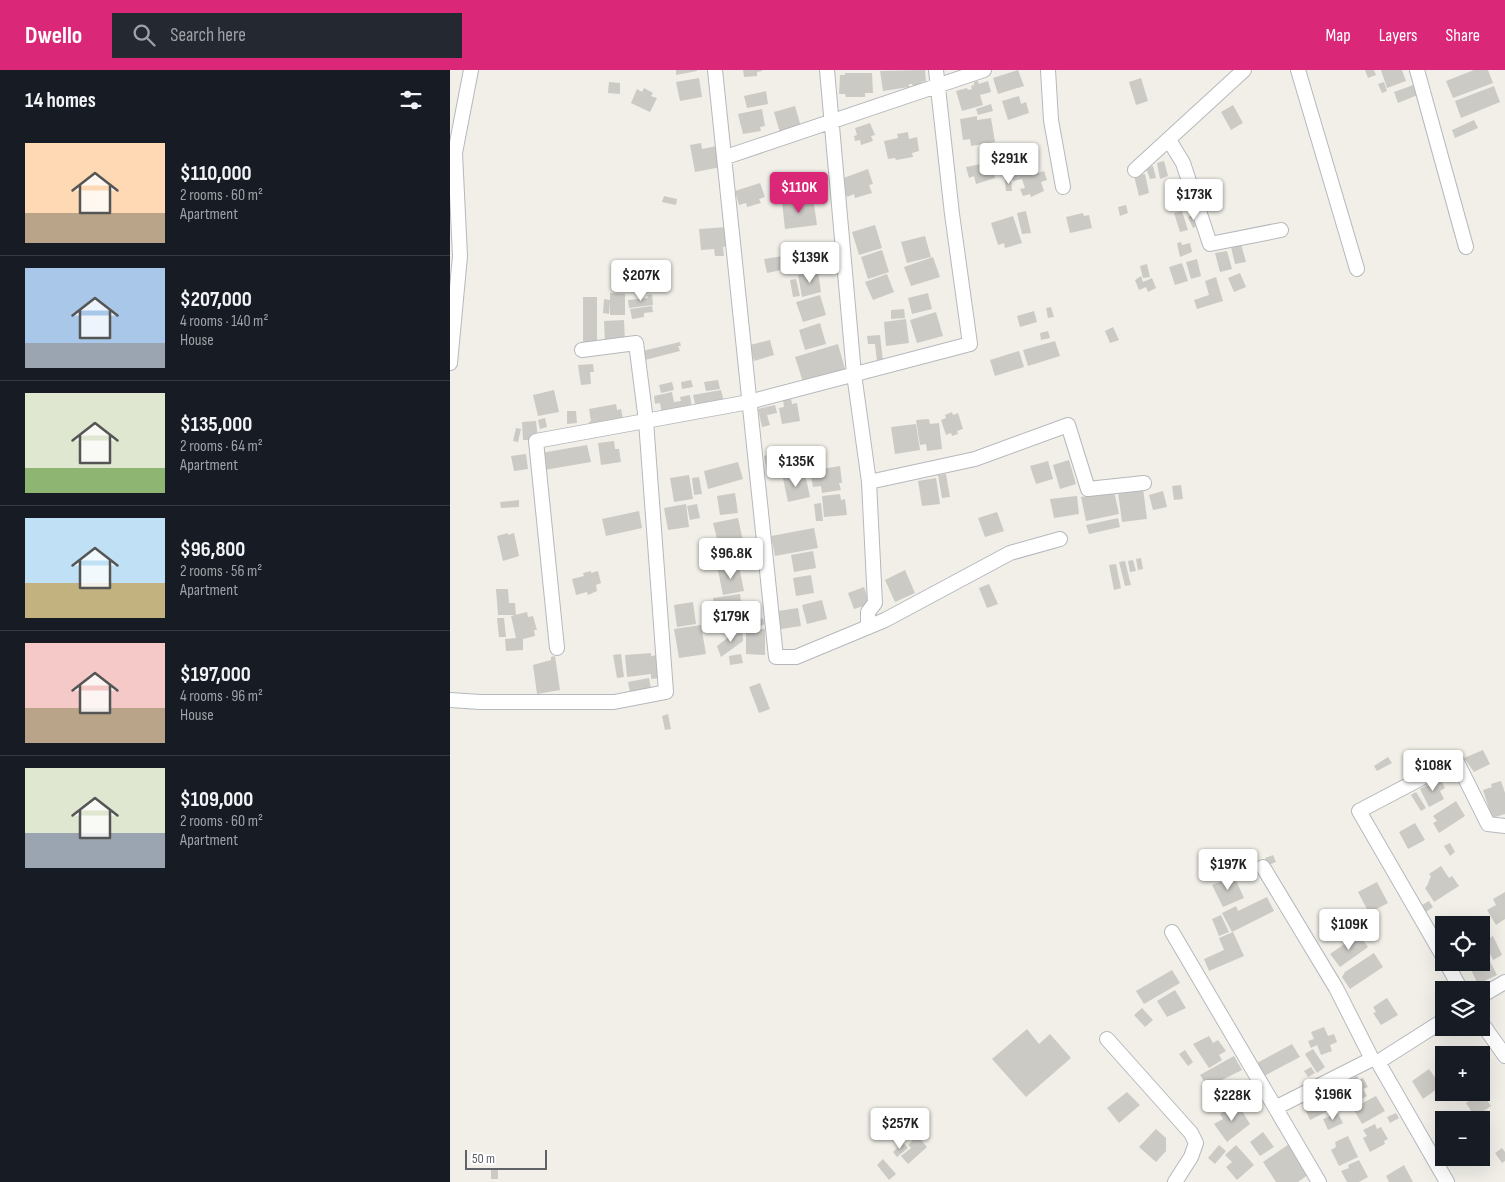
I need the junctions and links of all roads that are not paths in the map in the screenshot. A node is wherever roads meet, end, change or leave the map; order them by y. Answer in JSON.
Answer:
{"nodes":[{"id":1,"x":471,"y":70,"type":"edge"},
{"id":2,"x":716,"y":70,"type":"edge"},
{"id":3,"x":827,"y":70,"type":"edge"},
{"id":4,"x":936,"y":70,"type":"edge"},
{"id":5,"x":984,"y":70,"type":"edge"},
{"id":6,"x":1048,"y":70,"type":"edge"},
{"id":7,"x":1244,"y":70,"type":"edge"},
{"id":8,"x":1298,"y":70,"type":"edge"},
{"id":9,"x":1417,"y":70,"type":"edge"},
{"id":10,"x":937,"y":86,"type":"junction"},
{"id":11,"x":833,"y":122,"type":"junction"},
{"id":12,"x":1169,"y":140,"type":"junction"},
{"id":13,"x":726,"y":157,"type":"junction"},
{"id":14,"x":1135,"y":170,"type":"dead end"},
{"id":15,"x":1063,"y":187,"type":"dead end"},
{"id":16,"x":1281,"y":230,"type":"dead end"},
{"id":17,"x":1466,"y":247,"type":"dead end"},
{"id":18,"x":1357,"y":269,"type":"dead end"},
{"id":19,"x":582,"y":350,"type":"dead end"},
{"id":20,"x":450,"y":363,"type":"edge"},
{"id":21,"x":854,"y":374,"type":"junction"},
{"id":22,"x":749,"y":402,"type":"junction"},
{"id":23,"x":646,"y":421,"type":"junction"},
{"id":24,"x":869,"y":482,"type":"junction"},
{"id":25,"x":1144,"y":483,"type":"dead end"},
{"id":26,"x":1060,"y":539,"type":"dead end"},
{"id":27,"x":868,"y":627,"type":"junction"},
{"id":28,"x":557,"y":648,"type":"dead end"},
{"id":29,"x":450,"y":700,"type":"edge"},
{"id":30,"x":1505,"y":826,"type":"edge"},
{"id":31,"x":1263,"y":867,"type":"dead end"},
{"id":32,"x":1172,"y":932,"type":"dead end"},
{"id":33,"x":1435,"y":942,"type":"edge"},
{"id":34,"x":1505,"y":982,"type":"edge"},
{"id":35,"x":1490,"y":991,"type":"edge"},
{"id":36,"x":1435,"y":1025,"type":"edge"},
{"id":37,"x":1490,"y":1035,"type":"edge"},
{"id":38,"x":1107,"y":1039,"type":"dead end"},
{"id":39,"x":1505,"y":1056,"type":"edge"},
{"id":40,"x":1375,"y":1060,"type":"junction"},
{"id":41,"x":1277,"y":1107,"type":"junction"},
{"id":42,"x":1175,"y":1182,"type":"edge"},
{"id":43,"x":1319,"y":1182,"type":"edge"},
{"id":44,"x":1447,"y":1182,"type":"edge"}],
"edges":[{"from":1,"to":20,"type":"street"},
{"from":2,"to":13,"type":"street"},
{"from":3,"to":11,"type":"street"},
{"from":4,"to":10,"type":"street"},
{"from":5,"to":10,"type":"street"},
{"from":6,"to":15,"type":"street"},
{"from":7,"to":12,"type":"street"},
{"from":8,"to":18,"type":"street"},
{"from":9,"to":17,"type":"street"},
{"from":10,"to":11,"type":"street"},
{"from":10,"to":21,"type":"street"},
{"from":11,"to":13,"type":"street"},
{"from":11,"to":21,"type":"street"},
{"from":12,"to":14,"type":"street"},
{"from":12,"to":16,"type":"street"},
{"from":13,"to":22,"type":"street"},
{"from":19,"to":23,"type":"street"},
{"from":21,"to":22,"type":"street"},
{"from":21,"to":24,"type":"street"},
{"from":22,"to":23,"type":"street"},
{"from":22,"to":27,"type":"street"},
{"from":23,"to":28,"type":"street"},
{"from":23,"to":29,"type":"street"},
{"from":24,"to":25,"type":"street"},
{"from":24,"to":27,"type":"street"},
{"from":26,"to":27,"type":"street"},
{"from":30,"to":33,"type":"street"},
{"from":31,"to":40,"type":"street"},
{"from":32,"to":41,"type":"street"},
{"from":34,"to":35,"type":"street"},
{"from":36,"to":40,"type":"street"},
{"from":37,"to":39,"type":"street"},
{"from":38,"to":42,"type":"street"},
{"from":40,"to":41,"type":"street"},
{"from":40,"to":44,"type":"street"},
{"from":41,"to":43,"type":"street"}]}
